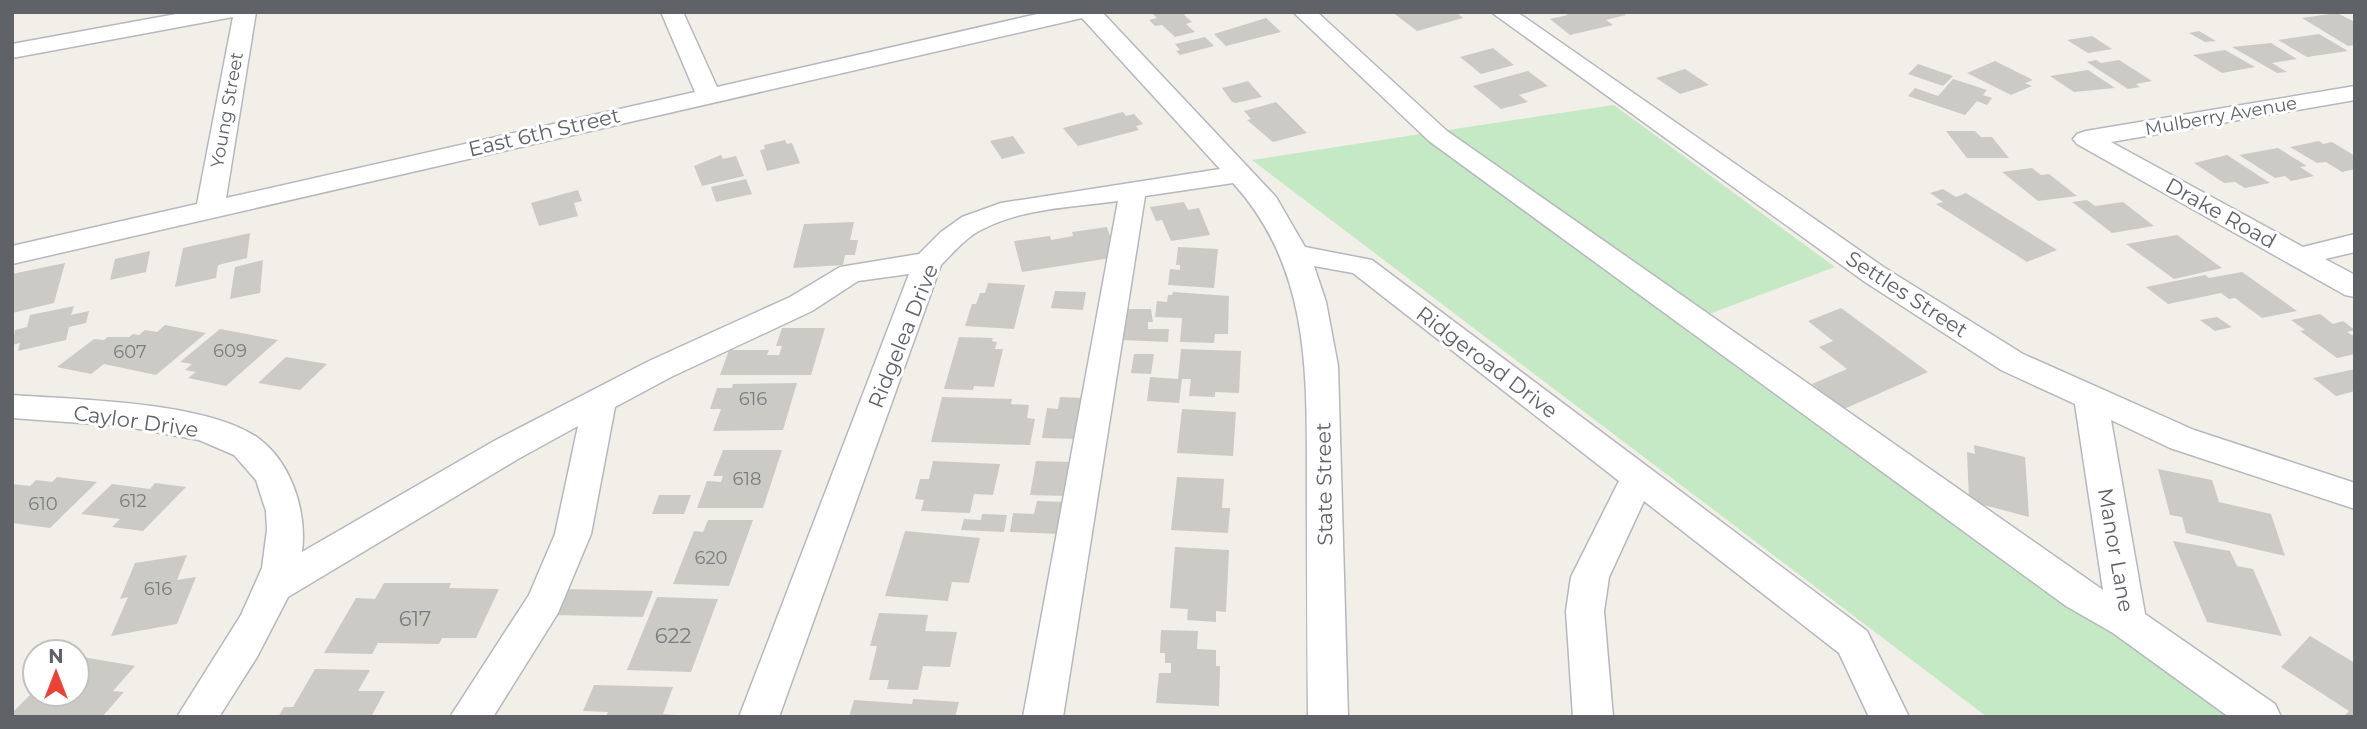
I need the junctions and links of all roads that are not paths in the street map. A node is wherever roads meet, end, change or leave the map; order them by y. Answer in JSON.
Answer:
{"nodes":[{"id":1,"x":225,"y":12,"type":"edge"},
{"id":2,"x":245,"y":12,"type":"edge"},
{"id":3,"x":672,"y":12,"type":"edge"},
{"id":4,"x":1076,"y":12,"type":"edge"},
{"id":5,"x":1089,"y":12,"type":"edge"},
{"id":6,"x":1304,"y":12,"type":"edge"},
{"id":7,"x":1502,"y":12,"type":"edge"},
{"id":8,"x":12,"y":51,"type":"edge"},
{"id":9,"x":2355,"y":93,"type":"edge"},
{"id":10,"x":709,"y":95,"type":"junction"},
{"id":11,"x":2086,"y":139,"type":"joint"},
{"id":12,"x":1237,"y":174,"type":"junction"},
{"id":13,"x":1133,"y":190,"type":"junction"},
{"id":14,"x":210,"y":209,"type":"junction"},
{"id":15,"x":2355,"y":243,"type":"edge"},
{"id":16,"x":1295,"y":254,"type":"junction"},
{"id":17,"x":12,"y":255,"type":"edge"},
{"id":18,"x":2300,"y":257,"type":"junction"},
{"id":19,"x":928,"y":262,"type":"junction"},
{"id":20,"x":2355,"y":288,"type":"edge"},
{"id":21,"x":600,"y":400,"type":"junction"},
{"id":22,"x":2091,"y":400,"type":"junction"},
{"id":23,"x":12,"y":406,"type":"edge"},
{"id":24,"x":2355,"y":475,"type":"edge"},
{"id":25,"x":1638,"y":477,"type":"junction"},
{"id":26,"x":2315,"y":484,"type":"junction"},
{"id":27,"x":2355,"y":496,"type":"edge"},
{"id":28,"x":271,"y":589,"type":"junction"},
{"id":29,"x":2127,"y":622,"type":"junction"},
{"id":30,"x":197,"y":717,"type":"edge"},
{"id":31,"x":470,"y":717,"type":"edge"},
{"id":32,"x":759,"y":717,"type":"edge"},
{"id":33,"x":1043,"y":717,"type":"edge"},
{"id":34,"x":1328,"y":717,"type":"edge"},
{"id":35,"x":1593,"y":717,"type":"edge"},
{"id":36,"x":1889,"y":717,"type":"edge"},
{"id":37,"x":2261,"y":717,"type":"edge"}],
"edges":[{"from":1,"to":8,"type":"street"},
{"from":2,"to":14,"type":"street","name":"Young Street"},
{"from":3,"to":10,"type":"street"},
{"from":4,"to":10,"type":"street","name":"East 6th Street"},
{"from":5,"to":12,"type":"street"},
{"from":6,"to":29,"type":"street"},
{"from":7,"to":22,"type":"street","name":"Settles Street"},
{"from":9,"to":11,"type":"street","name":"Mulberry Avenue"},
{"from":10,"to":14,"type":"street","name":"East 6th Street"},
{"from":11,"to":18,"type":"street","name":"Drake Road"},
{"from":12,"to":13,"type":"street","name":"Ridgelea Drive"},
{"from":12,"to":16,"type":"street"},
{"from":13,"to":19,"type":"street","name":"Ridgelea Drive"},
{"from":13,"to":33,"type":"street"},
{"from":14,"to":17,"type":"street","name":"East 6th Street"},
{"from":15,"to":18,"type":"street"},
{"from":16,"to":25,"type":"street","name":"Ridgeroad Drive"},
{"from":16,"to":34,"type":"street","name":"State Street"},
{"from":18,"to":20,"type":"street","name":"Drake Road"},
{"from":19,"to":21,"type":"street"},
{"from":19,"to":32,"type":"street","name":"Ridgelea Drive"},
{"from":21,"to":28,"type":"street"},
{"from":21,"to":31,"type":"street"},
{"from":22,"to":26,"type":"street","name":"Settles Street"},
{"from":22,"to":29,"type":"street","name":"Manor Lane"},
{"from":23,"to":28,"type":"street","name":"Caylor Drive"},
{"from":24,"to":26,"type":"street"},
{"from":25,"to":35,"type":"street"},
{"from":25,"to":36,"type":"street","name":"Ridgeroad Drive"},
{"from":26,"to":27,"type":"street","name":"Settles Street"},
{"from":28,"to":30,"type":"street","name":"Caylor Drive"},
{"from":29,"to":37,"type":"street","name":"Manor Lane"}]}
